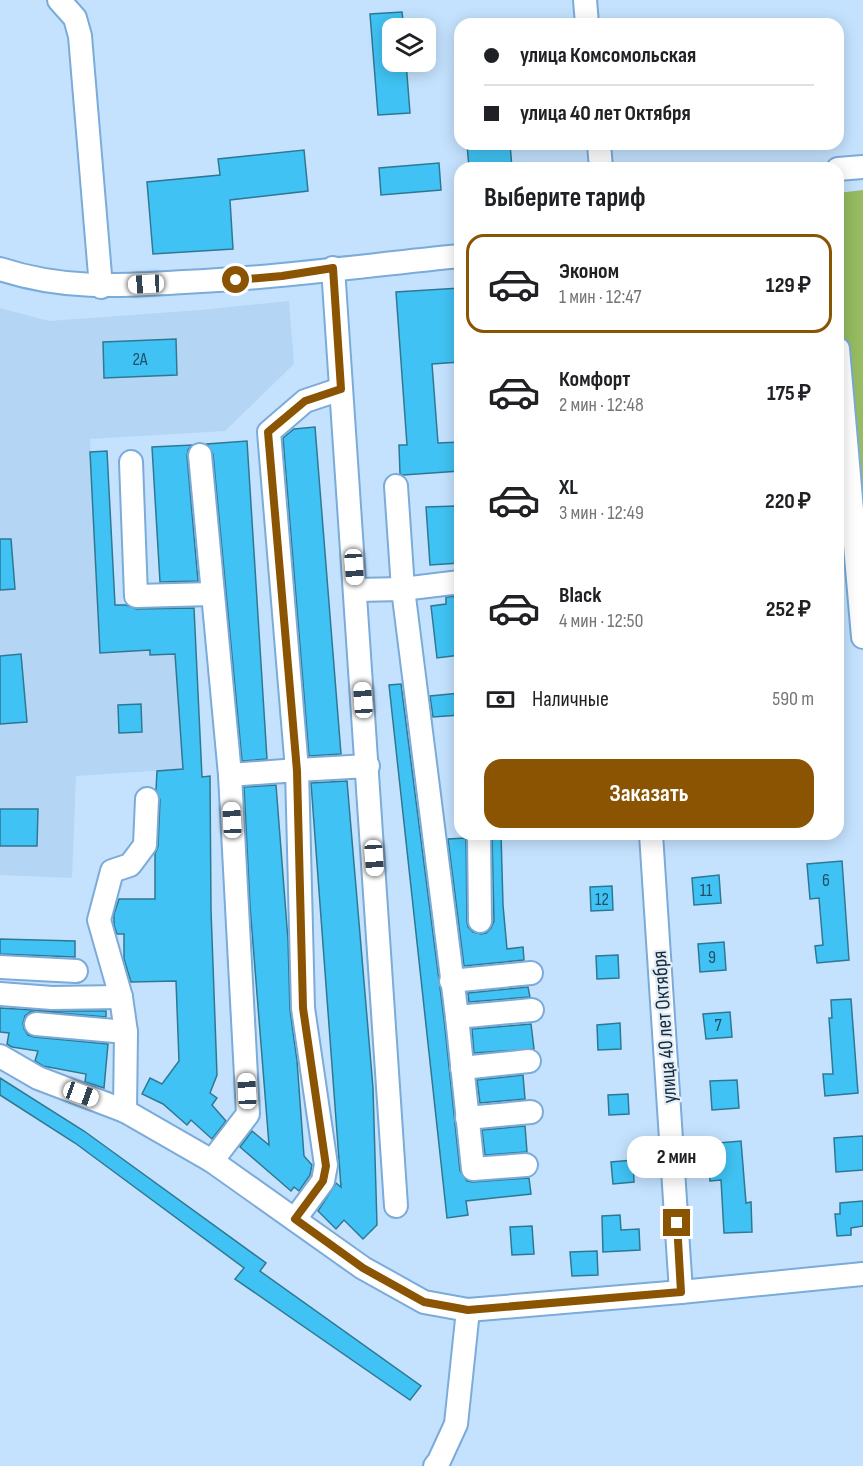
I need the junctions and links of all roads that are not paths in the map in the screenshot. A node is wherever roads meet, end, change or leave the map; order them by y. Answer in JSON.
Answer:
{"nodes":[{"id":1,"x":59,"y":0,"type":"edge"},
{"id":2,"x":585,"y":0,"type":"edge"},
{"id":3,"x":586,"y":18,"type":"edge"},
{"id":4,"x":863,"y":167,"type":"edge"},
{"id":5,"x":844,"y":169,"type":"edge"},
{"id":6,"x":454,"y":257,"type":"edge"},
{"id":7,"x":0,"y":268,"type":"edge"},
{"id":8,"x":333,"y":268,"type":"junction"},
{"id":9,"x":101,"y":287,"type":"junction"},
{"id":10,"x":341,"y":389,"type":"junction"},
{"id":11,"x":844,"y":418,"type":"edge"},
{"id":12,"x":200,"y":455,"type":"dead end"},
{"id":13,"x":131,"y":462,"type":"dead end"},
{"id":14,"x":396,"y":486,"type":"dead end"},
{"id":15,"x":454,"y":583,"type":"edge"},
{"id":16,"x":402,"y":589,"type":"junction"},
{"id":17,"x":356,"y":590,"type":"junction"},
{"id":18,"x":212,"y":594,"type":"junction"},
{"id":19,"x":863,"y":637,"type":"edge"},
{"id":20,"x":368,"y":765,"type":"junction"},
{"id":21,"x":297,"y":771,"type":"junction"},
{"id":22,"x":230,"y":775,"type":"junction"},
{"id":23,"x":147,"y":799,"type":"dead end"},
{"id":24,"x":479,"y":840,"type":"edge"},
{"id":25,"x":651,"y":840,"type":"edge"},
{"id":26,"x":480,"y":921,"type":"dead end"},
{"id":27,"x":0,"y":967,"type":"edge"},
{"id":28,"x":76,"y":971,"type":"dead end"},
{"id":29,"x":531,"y":973,"type":"dead end"},
{"id":30,"x":451,"y":981,"type":"junction"},
{"id":31,"x":0,"y":994,"type":"edge"},
{"id":32,"x":121,"y":997,"type":"junction"},
{"id":33,"x":532,"y":1010,"type":"dead end"},
{"id":34,"x":457,"y":1017,"type":"junction"},
{"id":35,"x":36,"y":1024,"type":"dead end"},
{"id":36,"x":126,"y":1032,"type":"junction"},
{"id":37,"x":0,"y":1056,"type":"edge"},
{"id":38,"x":529,"y":1061,"type":"dead end"},
{"id":39,"x":462,"y":1068,"type":"junction"},
{"id":40,"x":125,"y":1111,"type":"junction"},
{"id":41,"x":531,"y":1112,"type":"dead end"},
{"id":42,"x":467,"y":1118,"type":"junction"},
{"id":43,"x":212,"y":1161,"type":"junction"},
{"id":44,"x":526,"y":1164,"type":"dead end"},
{"id":45,"x":396,"y":1206,"type":"dead end"},
{"id":46,"x":295,"y":1219,"type":"junction"},
{"id":47,"x":863,"y":1274,"type":"edge"},
{"id":48,"x":681,"y":1292,"type":"junction"},
{"id":49,"x":468,"y":1310,"type":"junction"},
{"id":50,"x":435,"y":1466,"type":"edge"}],
"edges":[{"from":1,"to":9,"type":"street"},
{"from":2,"to":3,"type":"street"},
{"from":4,"to":5,"type":"street"},
{"from":6,"to":8,"type":"street"},
{"from":7,"to":9,"type":"street"},
{"from":8,"to":9,"type":"street"},
{"from":8,"to":10,"type":"street"},
{"from":10,"to":17,"type":"street"},
{"from":10,"to":21,"type":"street"},
{"from":11,"to":19,"type":"street"},
{"from":12,"to":18,"type":"street"},
{"from":13,"to":18,"type":"street"},
{"from":14,"to":16,"type":"street"},
{"from":15,"to":16,"type":"street"},
{"from":16,"to":17,"type":"street"},
{"from":16,"to":30,"type":"street"},
{"from":17,"to":20,"type":"street"},
{"from":18,"to":22,"type":"street"},
{"from":20,"to":21,"type":"street"},
{"from":20,"to":45,"type":"street"},
{"from":21,"to":22,"type":"street"},
{"from":21,"to":46,"type":"street"},
{"from":22,"to":43,"type":"street"},
{"from":23,"to":32,"type":"street"},
{"from":24,"to":26,"type":"street"},
{"from":25,"to":48,"type":"street","name":"улица 40 лет Октября"},
{"from":27,"to":28,"type":"street"},
{"from":29,"to":30,"type":"street"},
{"from":30,"to":34,"type":"street"},
{"from":31,"to":32,"type":"street"},
{"from":32,"to":36,"type":"street"},
{"from":33,"to":34,"type":"street"},
{"from":34,"to":39,"type":"street"},
{"from":35,"to":36,"type":"street"},
{"from":36,"to":40,"type":"street"},
{"from":37,"to":40,"type":"street"},
{"from":38,"to":39,"type":"street"},
{"from":39,"to":42,"type":"street"},
{"from":40,"to":43,"type":"street"},
{"from":41,"to":42,"type":"street"},
{"from":42,"to":44,"type":"street"},
{"from":43,"to":46,"type":"street"},
{"from":46,"to":49,"type":"street"},
{"from":47,"to":48,"type":"street"},
{"from":48,"to":49,"type":"street"},
{"from":49,"to":50,"type":"street"}]}
